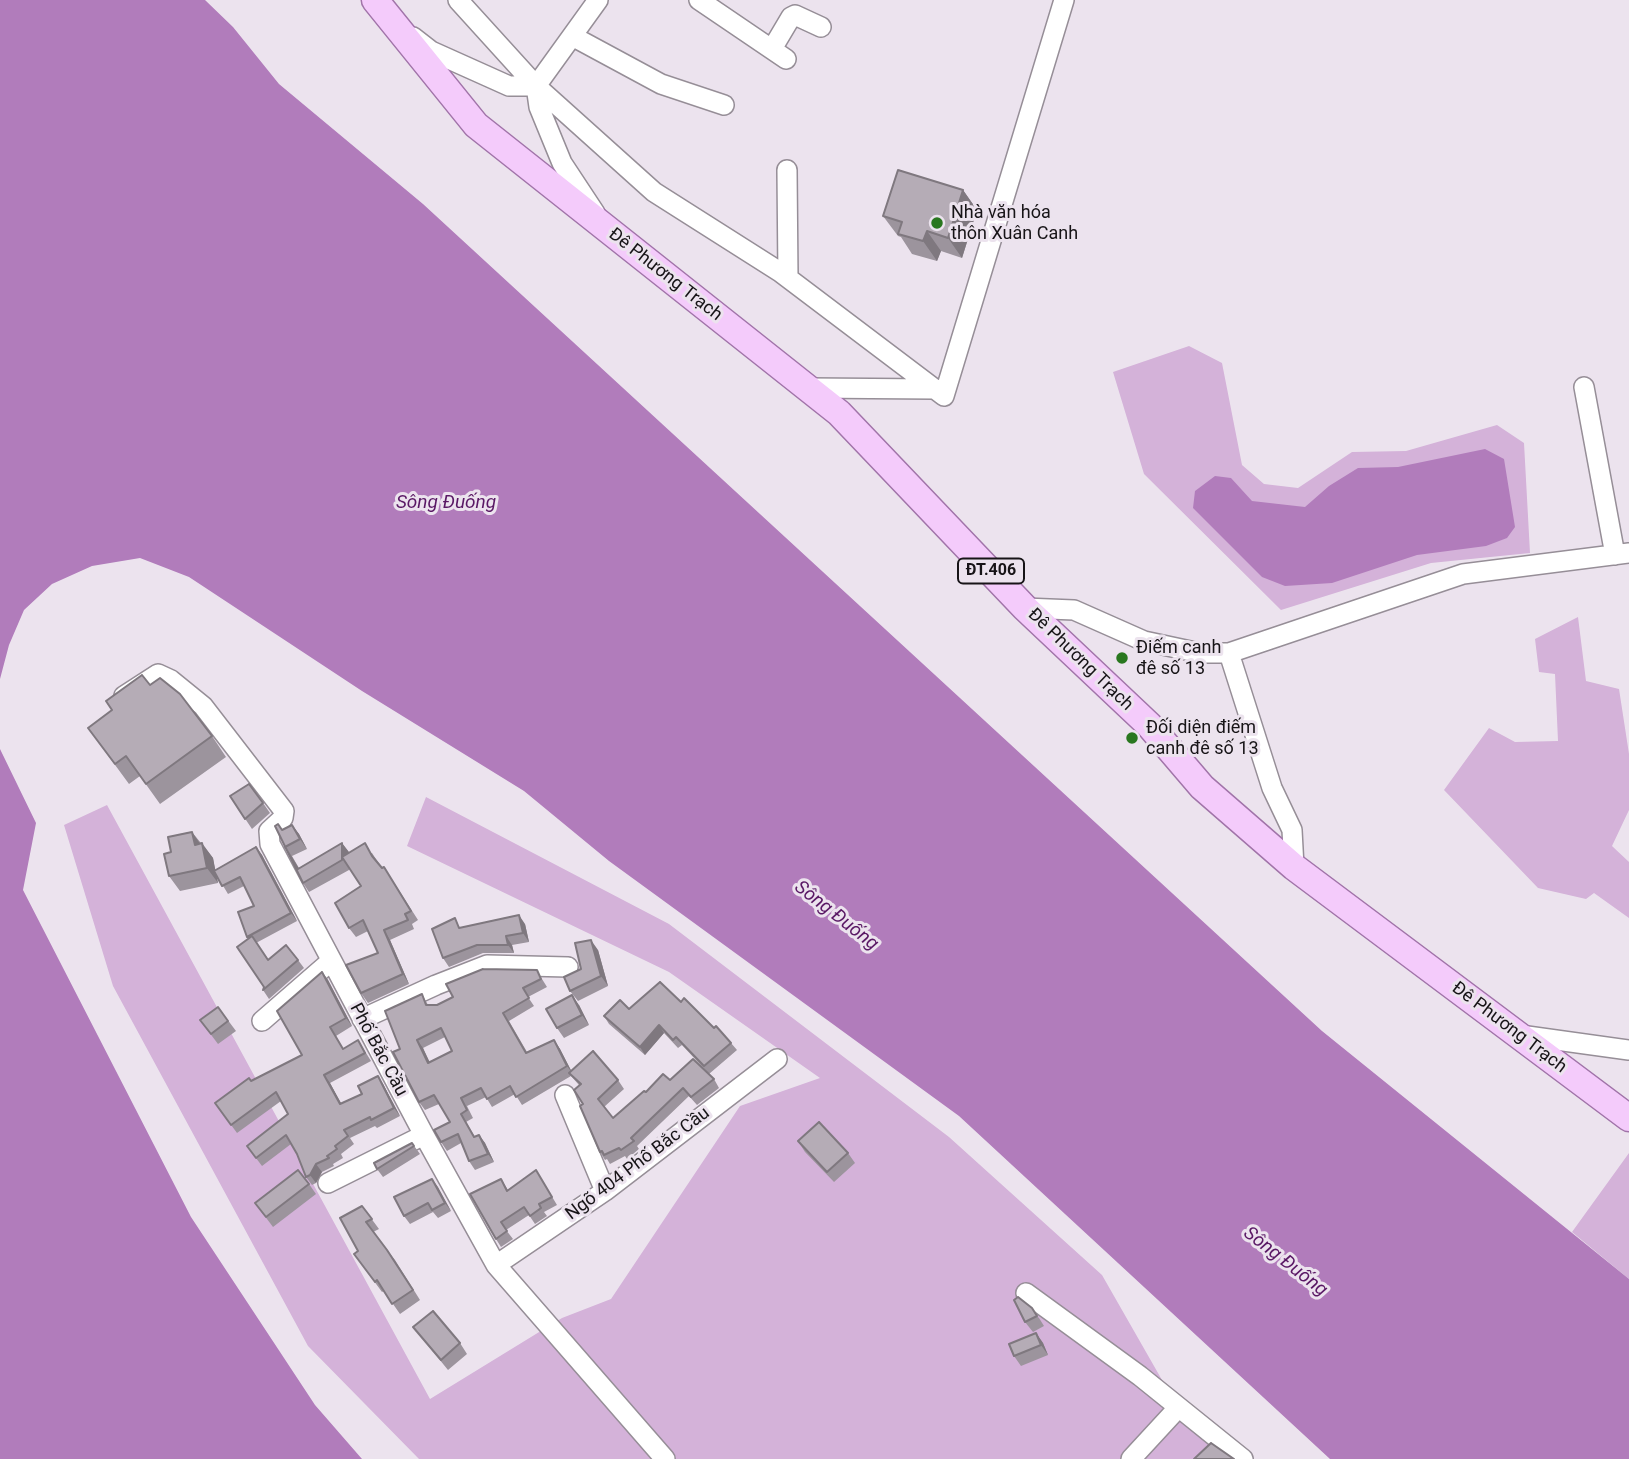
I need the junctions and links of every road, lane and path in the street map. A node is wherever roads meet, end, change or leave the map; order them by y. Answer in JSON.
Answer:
{"nodes":[{"id":1,"x":457,"y":0,"type":"edge"},
{"id":2,"x":598,"y":0,"type":"edge"},
{"id":3,"x":699,"y":0,"type":"edge"},
{"id":4,"x":1064,"y":0,"type":"edge"},
{"id":5,"x":381,"y":9,"type":"edge"},
{"id":6,"x":821,"y":27,"type":"dead end"},
{"id":7,"x":572,"y":36,"type":"junction"},
{"id":8,"x":536,"y":86,"type":"junction"},
{"id":9,"x":724,"y":105,"type":"dead end"},
{"id":10,"x":788,"y":170,"type":"dead end"},
{"id":11,"x":603,"y":226,"type":"junction"},
{"id":12,"x":788,"y":278,"type":"junction"},
{"id":13,"x":1584,"y":387,"type":"dead end"},
{"id":14,"x":808,"y":388,"type":"junction"},
{"id":15,"x":935,"y":390,"type":"junction"},
{"id":16,"x":1622,"y":554,"type":"edge"},
{"id":17,"x":1026,"y":608,"type":"junction"},
{"id":18,"x":1229,"y":653,"type":"junction"},
{"id":19,"x":124,"y":697,"type":"edge"},
{"id":20,"x":1294,"y":867,"type":"junction"},
{"id":21,"x":331,"y":961,"type":"junction"},
{"id":22,"x":568,"y":967,"type":"dead end"},
{"id":23,"x":362,"y":1019,"type":"junction"},
{"id":24,"x":262,"y":1021,"type":"dead end"},
{"id":25,"x":1520,"y":1035,"type":"junction"},
{"id":26,"x":1629,"y":1050,"type":"edge"},
{"id":27,"x":777,"y":1059,"type":"dead end"},
{"id":28,"x":565,"y":1095,"type":"dead end"},
{"id":29,"x":1629,"y":1118,"type":"edge"},
{"id":30,"x":424,"y":1135,"type":"junction"},
{"id":31,"x":328,"y":1183,"type":"dead end"},
{"id":32,"x":606,"y":1191,"type":"junction"},
{"id":33,"x":496,"y":1265,"type":"junction"},
{"id":34,"x":1026,"y":1293,"type":"dead end"},
{"id":35,"x":1178,"y":1408,"type":"junction"},
{"id":36,"x":665,"y":1459,"type":"edge"},
{"id":37,"x":1131,"y":1459,"type":"edge"},
{"id":38,"x":1243,"y":1459,"type":"edge"}],
"edges":[{"from":1,"to":8,"type":"street"},
{"from":2,"to":7,"type":"street"},
{"from":3,"to":6,"type":"street"},
{"from":4,"to":15,"type":"street"},
{"from":5,"to":8,"type":"street"},
{"from":5,"to":11,"type":"main road","name":"Đê Phương Trạch","number":"ĐT.406"},
{"from":7,"to":8,"type":"street"},
{"from":7,"to":9,"type":"street"},
{"from":8,"to":11,"type":"street"},
{"from":8,"to":12,"type":"street"},
{"from":10,"to":12,"type":"street"},
{"from":11,"to":14,"type":"main road","name":"Đê Phương Trạch","number":"ĐT.406"},
{"from":12,"to":15,"type":"street"},
{"from":13,"to":16,"type":"street"},
{"from":14,"to":15,"type":"street"},
{"from":14,"to":17,"type":"main road","name":"Đê Phương Trạch","number":"ĐT.406"},
{"from":16,"to":18,"type":"street"},
{"from":17,"to":18,"type":"street"},
{"from":17,"to":20,"type":"main road","name":"Đê Phương Trạch","number":"ĐT.406"},
{"from":18,"to":20,"type":"street"},
{"from":19,"to":21,"type":"street","name":"Phố Bắc Cầu"},
{"from":20,"to":25,"type":"main road","name":"Đê Phương Trạch","number":"ĐT.406"},
{"from":21,"to":23,"type":"street","name":"Phố Bắc Cầu"},
{"from":21,"to":24,"type":"street"},
{"from":22,"to":23,"type":"street"},
{"from":23,"to":30,"type":"street","name":"Phố Bắc Cầu"},
{"from":25,"to":26,"type":"street"},
{"from":25,"to":29,"type":"main road","name":"Đê Phương Trạch","number":"ĐT.406"},
{"from":27,"to":32,"type":"street","name":"Ngõ 404 Phố Bắc Cầu"},
{"from":28,"to":32,"type":"street"},
{"from":30,"to":31,"type":"street"},
{"from":30,"to":33,"type":"street","name":"Phố Bắc Cầu"},
{"from":32,"to":33,"type":"street","name":"Ngõ 404 Phố Bắc Cầu"},
{"from":33,"to":36,"type":"street","name":"Phố Bắc Cầu"},
{"from":34,"to":35,"type":"street"},
{"from":35,"to":37,"type":"street"},
{"from":35,"to":38,"type":"street"}]}
